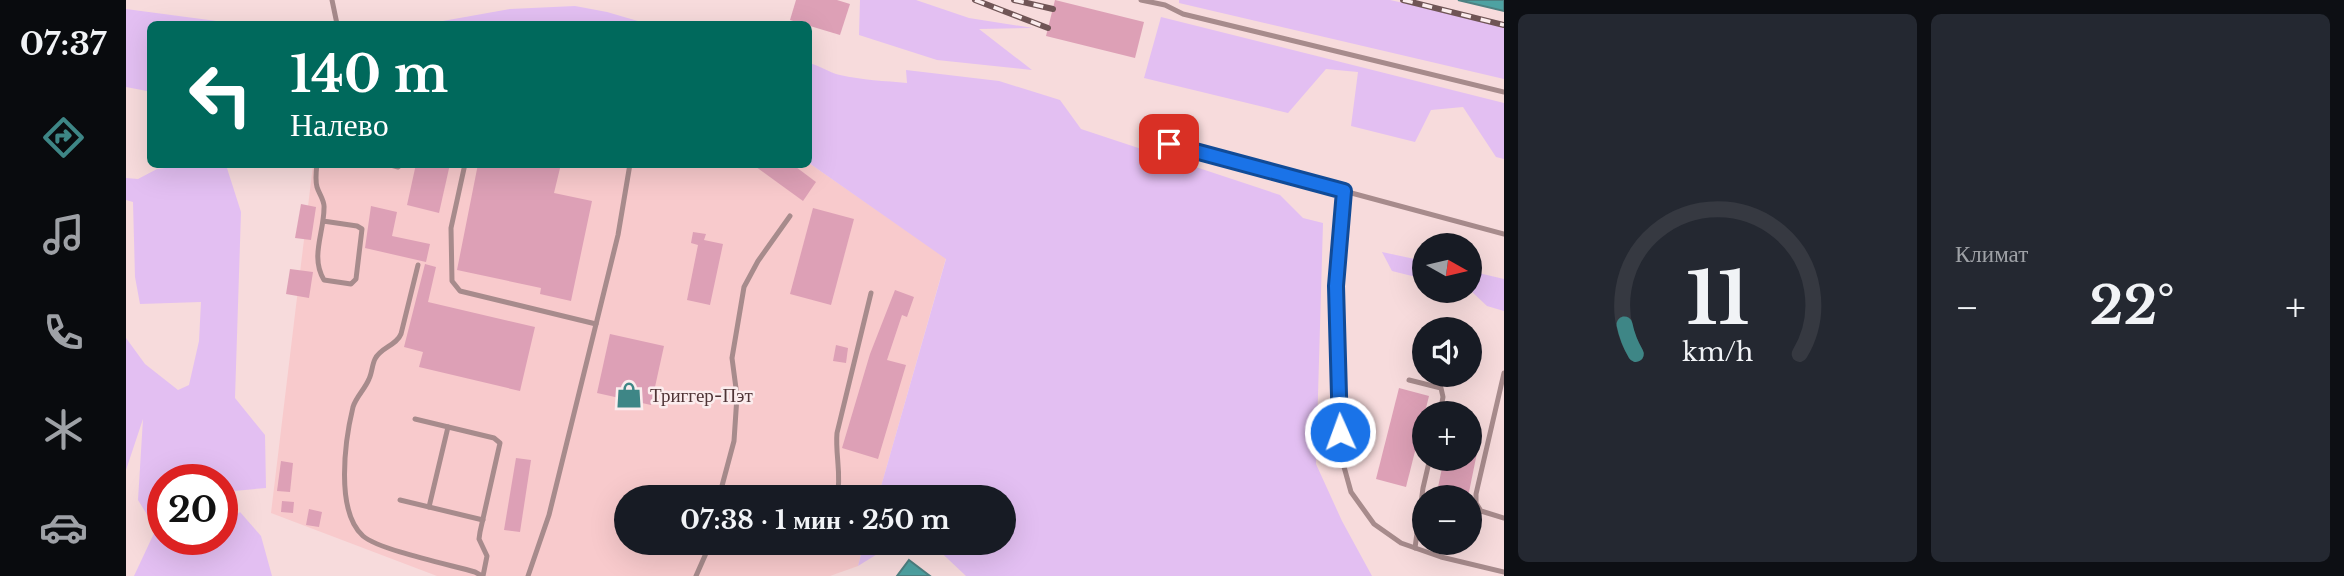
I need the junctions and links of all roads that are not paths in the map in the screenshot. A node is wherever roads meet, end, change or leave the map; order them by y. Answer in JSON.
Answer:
{"nodes":[{"id":1,"x":332,"y":0,"type":"edge"},
{"id":2,"x":1141,"y":0,"type":"edge"},
{"id":3,"x":336,"y":21,"type":"edge"},
{"id":4,"x":1504,"y":92,"type":"edge"},
{"id":5,"x":1169,"y":144,"type":"dead end"},
{"id":6,"x":317,"y":168,"type":"edge"},
{"id":7,"x":464,"y":168,"type":"edge"},
{"id":8,"x":629,"y":168,"type":"edge"},
{"id":9,"x":1344,"y":191,"type":"junction"},
{"id":10,"x":790,"y":216,"type":"dead end"},
{"id":11,"x":323,"y":221,"type":"junction"},
{"id":12,"x":1504,"y":234,"type":"edge"},
{"id":13,"x":418,"y":265,"type":"dead end"},
{"id":14,"x":871,"y":293,"type":"dead end"},
{"id":15,"x":596,"y":324,"type":"junction"},
{"id":16,"x":1504,"y":373,"type":"edge"},
{"id":17,"x":1409,"y":380,"type":"dead end"},
{"id":18,"x":1442,"y":401,"type":"edge"},
{"id":19,"x":415,"y":419,"type":"dead end"},
{"id":20,"x":448,"y":427,"type":"junction"},
{"id":21,"x":722,"y":485,"type":"edge"},
{"id":22,"x":840,"y":485,"type":"edge"},
{"id":23,"x":400,"y":500,"type":"dead end"},
{"id":24,"x":429,"y":507,"type":"junction"},
{"id":25,"x":1504,"y":518,"type":"edge"},
{"id":26,"x":483,"y":520,"type":"junction"},
{"id":27,"x":1412,"y":547,"type":"edge"},
{"id":28,"x":705,"y":555,"type":"edge"},
{"id":29,"x":1435,"y":555,"type":"edge"},
{"id":30,"x":1504,"y":572,"type":"edge"},
{"id":31,"x":482,"y":576,"type":"edge"},
{"id":32,"x":528,"y":576,"type":"edge"},
{"id":33,"x":696,"y":576,"type":"edge"}],
"edges":[{"from":1,"to":3,"type":"lane"},
{"from":2,"to":4,"type":"lane"},
{"from":5,"to":9,"type":"lane"},
{"from":6,"to":11,"type":"lane"},
{"from":7,"to":15,"type":"lane"},
{"from":8,"to":15,"type":"lane"},
{"from":9,"to":12,"type":"lane"},
{"from":9,"to":27,"type":"lane"},
{"from":10,"to":21,"type":"lane"},
{"from":11,"to":11,"type":"lane"},
{"from":13,"to":31,"type":"lane"},
{"from":14,"to":22,"type":"lane"},
{"from":15,"to":32,"type":"lane"},
{"from":16,"to":25,"type":"lane"},
{"from":17,"to":18,"type":"lane"},
{"from":19,"to":20,"type":"lane"},
{"from":20,"to":24,"type":"lane"},
{"from":20,"to":26,"type":"lane"},
{"from":23,"to":24,"type":"lane"},
{"from":24,"to":26,"type":"lane"},
{"from":26,"to":31,"type":"lane"},
{"from":28,"to":33,"type":"lane"},
{"from":29,"to":30,"type":"lane"}]}
